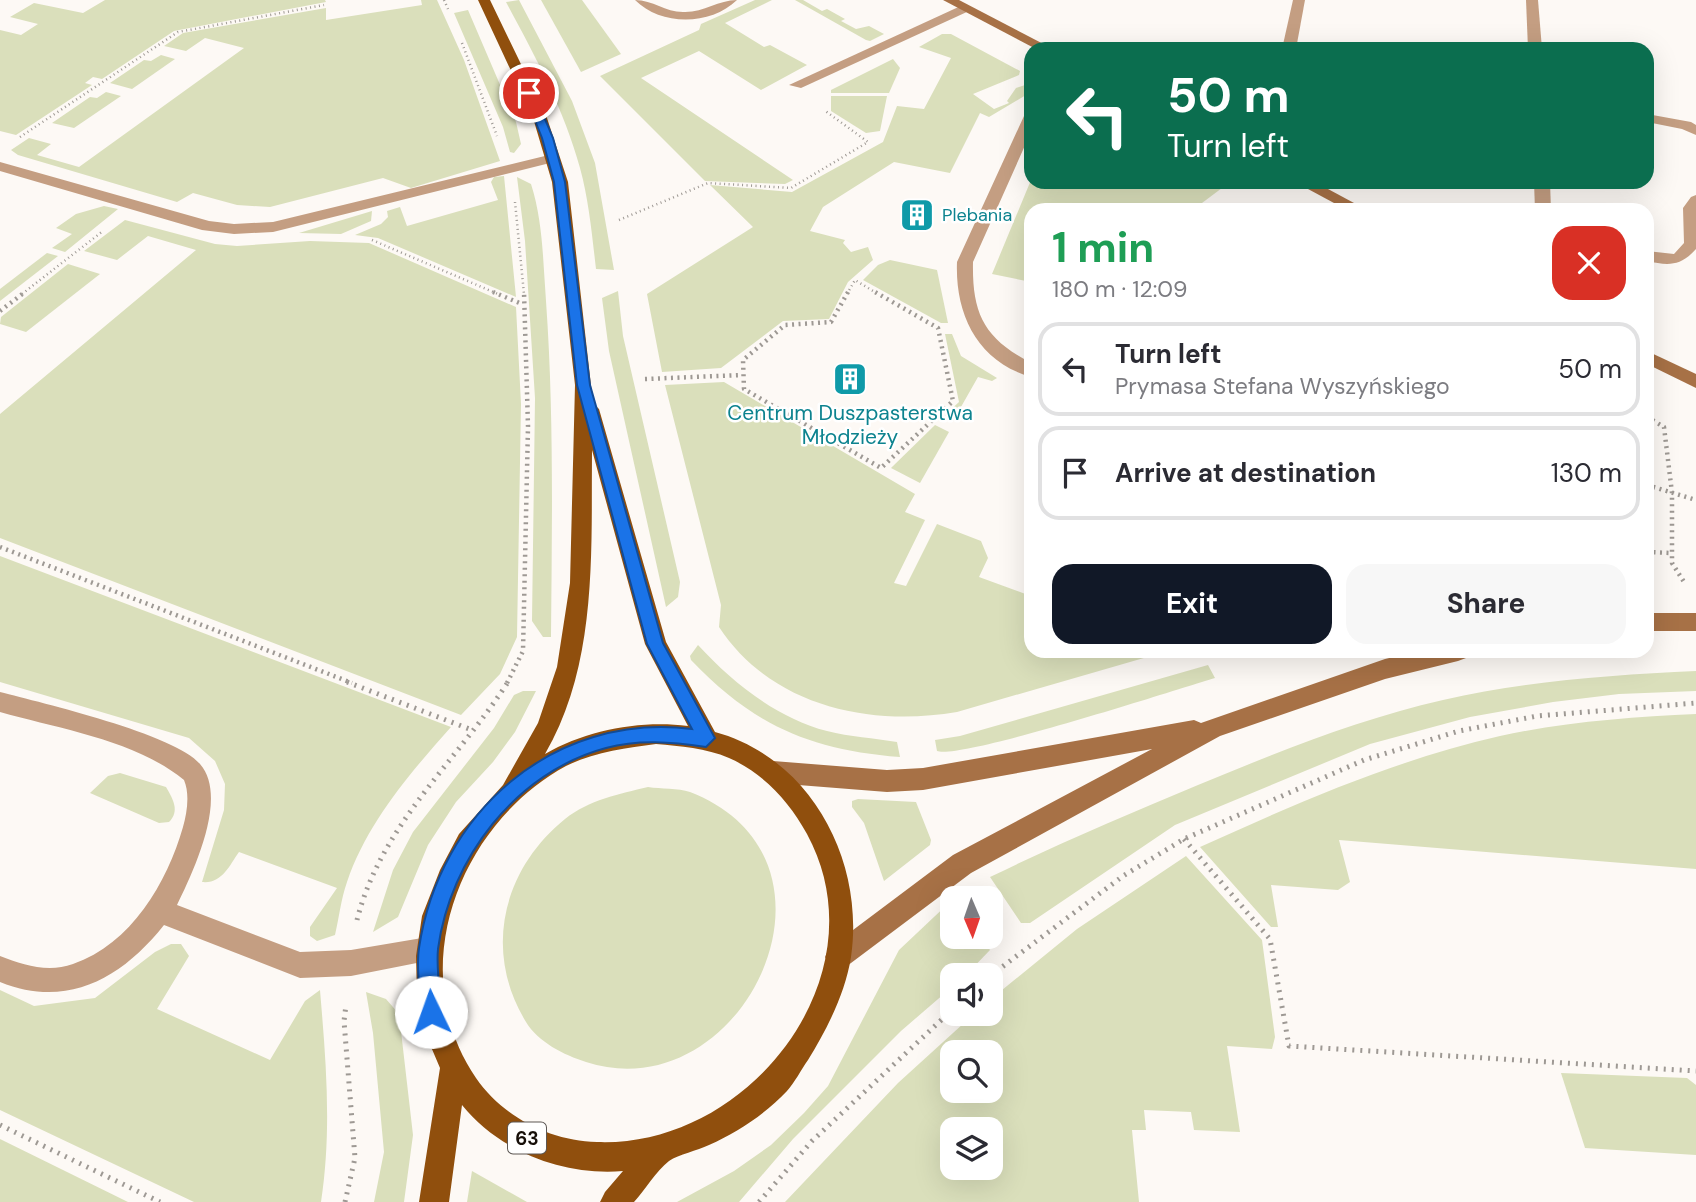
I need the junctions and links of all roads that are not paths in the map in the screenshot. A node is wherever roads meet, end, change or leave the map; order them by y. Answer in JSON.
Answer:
{"nodes":[{"id":1,"x":484,"y":0,"type":"edge"},
{"id":2,"x":640,"y":0,"type":"edge"},
{"id":3,"x":732,"y":0,"type":"edge"},
{"id":4,"x":949,"y":0,"type":"edge"},
{"id":5,"x":1299,"y":0,"type":"edge"},
{"id":6,"x":1532,"y":0,"type":"edge"},
{"id":7,"x":965,"y":8,"type":"junction"},
{"id":8,"x":1032,"y":42,"type":"edge"},
{"id":9,"x":1290,"y":42,"type":"edge"},
{"id":10,"x":1535,"y":42,"type":"edge"},
{"id":11,"x":796,"y":86,"type":"dead end"},
{"id":12,"x":1654,"y":119,"type":"edge"},
{"id":13,"x":1024,"y":131,"type":"edge"},
{"id":14,"x":1696,"y":131,"type":"edge"},
{"id":15,"x":553,"y":158,"type":"junction"},
{"id":16,"x":0,"y":166,"type":"edge"},
{"id":17,"x":1317,"y":189,"type":"edge"},
{"id":18,"x":1696,"y":200,"type":"edge"},
{"id":19,"x":1345,"y":203,"type":"edge"},
{"id":20,"x":1654,"y":257,"type":"edge"},
{"id":21,"x":1654,"y":361,"type":"edge"},
{"id":22,"x":1024,"y":367,"type":"edge"},
{"id":23,"x":1696,"y":382,"type":"edge"},
{"id":24,"x":584,"y":385,"type":"junction"},
{"id":25,"x":1654,"y":622,"type":"edge"},
{"id":26,"x":1696,"y":622,"type":"edge"},
{"id":27,"x":1430,"y":658,"type":"edge"},
{"id":28,"x":0,"y":702,"type":"edge"},
{"id":29,"x":1213,"y":728,"type":"junction"},
{"id":30,"x":706,"y":738,"type":"junction"},
{"id":31,"x":773,"y":772,"type":"junction"},
{"id":32,"x":510,"y":792,"type":"junction"},
{"id":33,"x":159,"y":911,"type":"junction"},
{"id":34,"x":428,"y":950,"type":"junction"},
{"id":35,"x":838,"y":957,"type":"junction"},
{"id":36,"x":0,"y":969,"type":"edge"},
{"id":37,"x":453,"y":1070,"type":"junction"},
{"id":38,"x":658,"y":1153,"type":"junction"},
{"id":39,"x":434,"y":1202,"type":"edge"},
{"id":40,"x":615,"y":1202,"type":"edge"}],
"edges":[{"from":1,"to":15,"type":"main road","number":"63"},
{"from":2,"to":3,"type":"street"},
{"from":4,"to":7,"type":"main road"},
{"from":5,"to":9,"type":"street"},
{"from":6,"to":10,"type":"street"},
{"from":7,"to":8,"type":"main road"},
{"from":7,"to":11,"type":"street"},
{"from":12,"to":14,"type":"street"},
{"from":13,"to":22,"type":"street"},
{"from":15,"to":16,"type":"street"},
{"from":15,"to":24,"type":"main road","number":"63"},
{"from":17,"to":19,"type":"main road"},
{"from":18,"to":20,"type":"street"},
{"from":21,"to":23,"type":"main road"},
{"from":24,"to":30,"type":"main road","number":"63"},
{"from":24,"to":32,"type":"main road","number":"63"},
{"from":25,"to":26,"type":"main road"},
{"from":27,"to":29,"type":"main road"},
{"from":28,"to":33,"type":"street"},
{"from":29,"to":31,"type":"main road"},
{"from":29,"to":35,"type":"main road"},
{"from":30,"to":31,"type":"main road","number":"63"},
{"from":30,"to":32,"type":"main road","number":"63"},
{"from":31,"to":35,"type":"main road","number":"63"},
{"from":32,"to":34,"type":"main road","number":"63"},
{"from":33,"to":34,"type":"street"},
{"from":33,"to":36,"type":"street"},
{"from":34,"to":37,"type":"main road","number":"63"},
{"from":35,"to":38,"type":"main road","number":"63"},
{"from":37,"to":38,"type":"main road","number":"63"},
{"from":37,"to":39,"type":"main road","number":"63"},
{"from":38,"to":40,"type":"main road","number":"63"}]}
